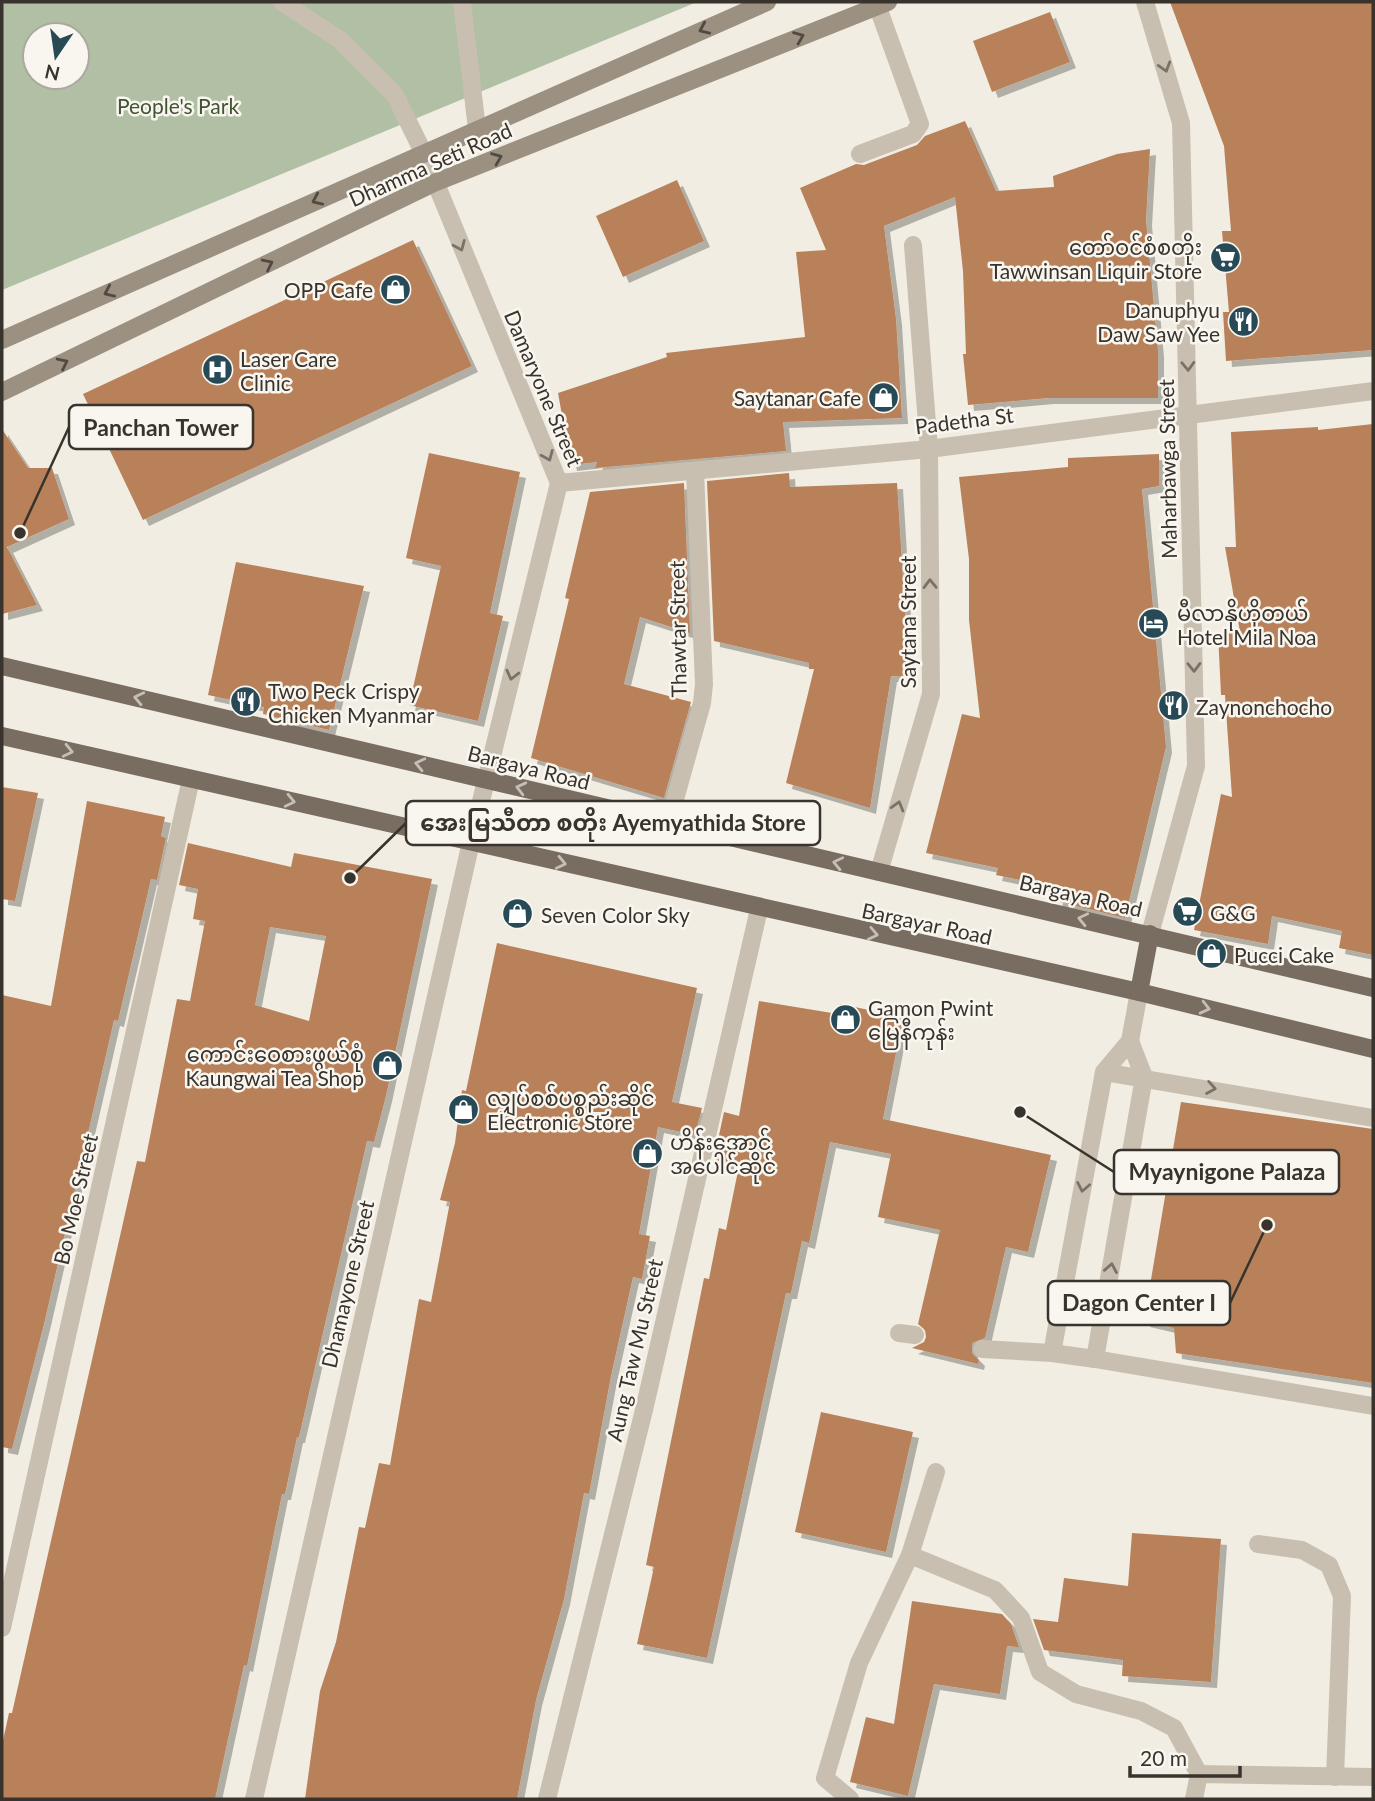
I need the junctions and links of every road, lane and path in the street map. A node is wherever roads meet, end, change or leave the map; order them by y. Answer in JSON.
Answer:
{"nodes":[{"id":1,"x":282,"y":2,"type":"edge"},
{"id":2,"x":462,"y":2,"type":"edge"},
{"id":3,"x":767,"y":2,"type":"edge"},
{"id":4,"x":1145,"y":2,"type":"edge"},
{"id":5,"x":880,"y":3,"type":"edge"},
{"id":6,"x":477,"y":129,"type":"junction"},
{"id":7,"x":423,"y":152,"type":"junction"},
{"id":8,"x":860,"y":154,"type":"dead end"},
{"id":9,"x":434,"y":183,"type":"junction"},
{"id":10,"x":913,"y":245,"type":"dead end"},
{"id":11,"x":2,"y":340,"type":"edge"},
{"id":12,"x":1373,"y":391,"type":"edge"},
{"id":13,"x":2,"y":393,"type":"edge"},
{"id":14,"x":1189,"y":414,"type":"junction"},
{"id":15,"x":929,"y":449,"type":"junction"},
{"id":16,"x":695,"y":471,"type":"junction"},
{"id":17,"x":559,"y":483,"type":"junction"},
{"id":18,"x":2,"y":666,"type":"edge"},
{"id":19,"x":2,"y":736,"type":"edge"},
{"id":20,"x":191,"y":779,"type":"junction"},
{"id":21,"x":486,"y":779,"type":"junction"},
{"id":22,"x":668,"y":824,"type":"junction"},
{"id":23,"x":471,"y":842,"type":"junction"},
{"id":24,"x":879,"y":872,"type":"junction"},
{"id":25,"x":759,"y":909,"type":"junction"},
{"id":26,"x":1150,"y":934,"type":"junction"},
{"id":27,"x":1373,"y":988,"type":"edge"},
{"id":28,"x":1139,"y":992,"type":"junction"},
{"id":29,"x":1130,"y":1041,"type":"junction"},
{"id":30,"x":1373,"y":1049,"type":"edge"},
{"id":31,"x":1104,"y":1072,"type":"junction"},
{"id":32,"x":1144,"y":1077,"type":"junction"},
{"id":33,"x":1373,"y":1118,"type":"edge"},
{"id":34,"x":982,"y":1349,"type":"dead end"},
{"id":35,"x":1052,"y":1353,"type":"junction"},
{"id":36,"x":1095,"y":1359,"type":"junction"},
{"id":37,"x":1373,"y":1406,"type":"edge"},
{"id":38,"x":936,"y":1472,"type":"dead end"},
{"id":39,"x":1258,"y":1544,"type":"dead end"},
{"id":40,"x":909,"y":1555,"type":"junction"},
{"id":41,"x":7,"y":1581,"type":"edge"},
{"id":42,"x":2,"y":1628,"type":"edge"},
{"id":43,"x":1199,"y":1774,"type":"junction"},
{"id":44,"x":1335,"y":1777,"type":"junction"},
{"id":45,"x":1373,"y":1777,"type":"edge"},
{"id":46,"x":254,"y":1799,"type":"edge"},
{"id":47,"x":547,"y":1799,"type":"edge"},
{"id":48,"x":850,"y":1799,"type":"edge"},
{"id":49,"x":1194,"y":1799,"type":"edge"}],
"edges":[{"from":1,"to":7,"type":"street","name":"Damaryone Street"},
{"from":2,"to":6,"type":"street"},
{"from":3,"to":6,"type":"main road","name":"Dhamma Seti Road","one_way":true},
{"from":4,"to":14,"type":"street","name":"Maharbawga Street","one_way":true},
{"from":5,"to":8,"type":"street"},
{"from":9,"to":5,"type":"main road","name":"Dhamma Seti Road","one_way":true},
{"from":6,"to":7,"type":"main road","name":"Dhamma Seti Road"},
{"from":7,"to":9,"type":"street","name":"Damaryone Street"},
{"from":7,"to":11,"type":"main road","name":"Dhamma Seti Road","one_way":true},
{"from":13,"to":9,"type":"main road","name":"Dhamma Seti Road","one_way":true},
{"from":9,"to":17,"type":"street","name":"Damaryone Street","one_way":true},
{"from":10,"to":15,"type":"street","name":"Saytana Street"},
{"from":12,"to":14,"type":"street","name":"Padetha St"},
{"from":14,"to":15,"type":"street","name":"Padetha St"},
{"from":14,"to":26,"type":"street","name":"Maharbawga Street","one_way":true},
{"from":15,"to":16,"type":"street","name":"Padetha St"},
{"from":24,"to":15,"type":"street","name":"Saytana Street","one_way":true},
{"from":16,"to":17,"type":"street","name":"Padetha St"},
{"from":16,"to":22,"type":"street","name":"Thawtar Street"},
{"from":17,"to":21,"type":"street","name":"Damaryone Street","one_way":true},
{"from":21,"to":18,"type":"main road","name":"Bargaya Road","one_way":true},
{"from":19,"to":20,"type":"main road","one_way":true},
{"from":20,"to":23,"type":"main road","one_way":true},
{"from":20,"to":41,"type":"street","name":"Bo Moe Street"},
{"from":22,"to":21,"type":"main road","name":"Bargaya Road","one_way":true},
{"from":21,"to":23,"type":"street","name":"Dhamayone Street"},
{"from":24,"to":22,"type":"main road","name":"Bargaya Road","one_way":true},
{"from":23,"to":25,"type":"main road","name":"Bargayar Road","one_way":true},
{"from":23,"to":46,"type":"street","name":"Dhamayone Street"},
{"from":26,"to":24,"type":"main road","name":"Bargaya Road","one_way":true},
{"from":25,"to":28,"type":"main road","name":"Bargayar Road","one_way":true},
{"from":25,"to":47,"type":"street","name":"Aung Taw Mu Street"},
{"from":26,"to":27,"type":"main road","name":"Bargaya Road"},
{"from":26,"to":28,"type":"main road"},
{"from":28,"to":29,"type":"street"},
{"from":28,"to":30,"type":"main road","name":"Bargayar Road","one_way":true},
{"from":29,"to":31,"type":"street"},
{"from":29,"to":32,"type":"street"},
{"from":31,"to":32,"type":"street"},
{"from":31,"to":35,"type":"street","one_way":true},
{"from":32,"to":33,"type":"street","one_way":true},
{"from":36,"to":32,"type":"street","one_way":true},
{"from":34,"to":35,"type":"street"},
{"from":35,"to":36,"type":"street"},
{"from":36,"to":37,"type":"street"},
{"from":38,"to":40,"type":"street"},
{"from":39,"to":44,"type":"street"},
{"from":40,"to":43,"type":"street"},
{"from":40,"to":48,"type":"street"},
{"from":41,"to":42,"type":"street","name":"Bo Moe Street"},
{"from":43,"to":44,"type":"street"},
{"from":43,"to":49,"type":"street"},
{"from":44,"to":45,"type":"street"}]}
